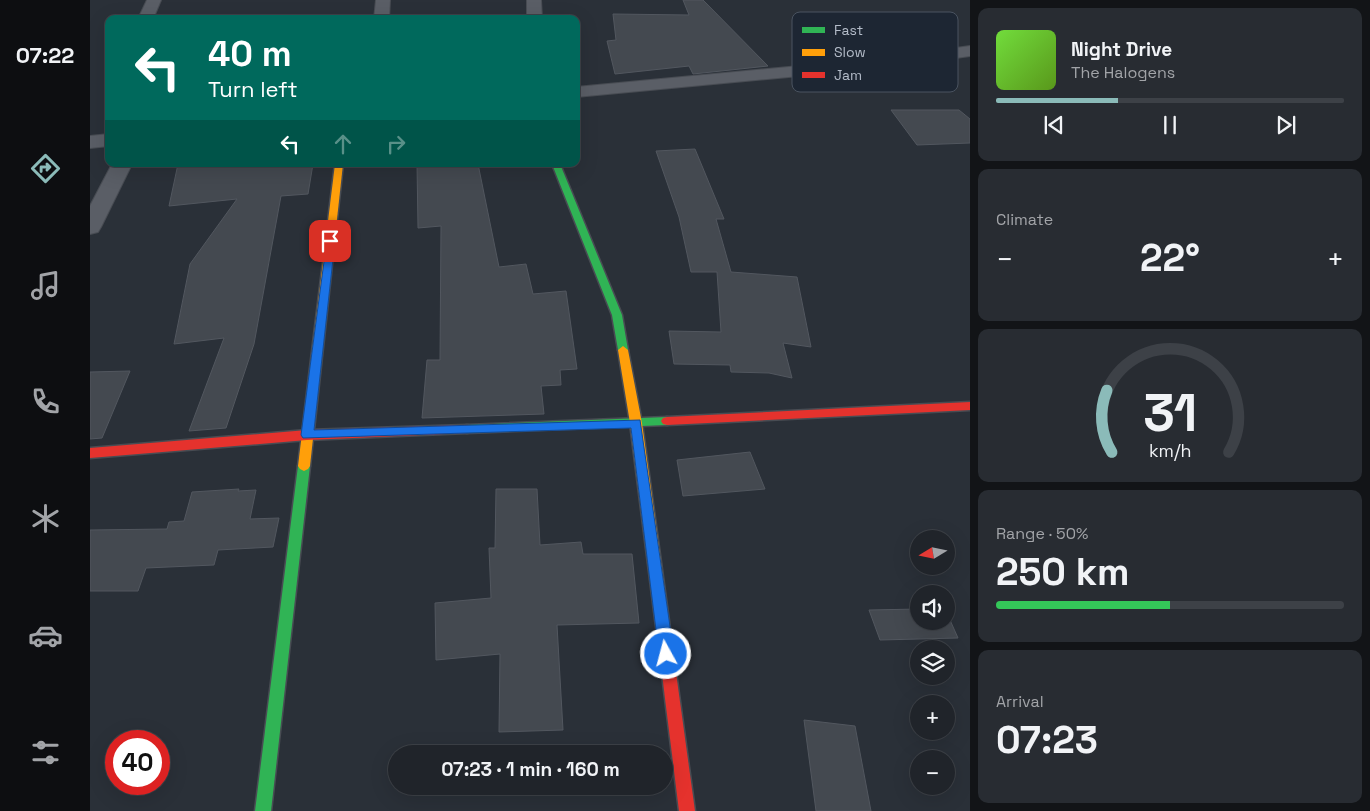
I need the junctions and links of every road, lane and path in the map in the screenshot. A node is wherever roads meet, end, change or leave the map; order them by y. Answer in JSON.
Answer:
{"nodes":[{"id":1,"x":154,"y":0,"type":"edge"},
{"id":2,"x":383,"y":0,"type":"edge"},
{"id":3,"x":534,"y":0,"type":"edge"},
{"id":4,"x":147,"y":15,"type":"edge"},
{"id":5,"x":381,"y":15,"type":"edge"},
{"id":6,"x":535,"y":15,"type":"edge"},
{"id":7,"x":958,"y":60,"type":"edge"},
{"id":8,"x":970,"y":68,"type":"edge"},
{"id":9,"x":792,"y":72,"type":"edge"},
{"id":10,"x":580,"y":92,"type":"edge"},
{"id":11,"x":105,"y":140,"type":"edge"},
{"id":12,"x":90,"y":142,"type":"edge"},
{"id":13,"x":120,"y":167,"type":"edge"},
{"id":14,"x":339,"y":167,"type":"edge"},
{"id":15,"x":557,"y":167,"type":"edge"},
{"id":16,"x":90,"y":227,"type":"edge"},
{"id":17,"x":970,"y":406,"type":"edge"},
{"id":18,"x":636,"y":423,"type":"junction"},
{"id":19,"x":307,"y":435,"type":"junction"},
{"id":20,"x":90,"y":453,"type":"edge"},
{"id":21,"x":263,"y":811,"type":"edge"},
{"id":22,"x":687,"y":811,"type":"edge"}],
"edges":[{"from":1,"to":4,"type":"street"},
{"from":2,"to":5,"type":"street"},
{"from":3,"to":6,"type":"street"},
{"from":7,"to":8,"type":"street"},
{"from":9,"to":10,"type":"street"},
{"from":11,"to":12,"type":"street"},
{"from":13,"to":16,"type":"street"},
{"from":14,"to":19,"type":"street"},
{"from":15,"to":18,"type":"street"},
{"from":17,"to":18,"type":"street"},
{"from":18,"to":19,"type":"street"},
{"from":18,"to":22,"type":"street"},
{"from":19,"to":20,"type":"street"},
{"from":19,"to":21,"type":"street"}]}
